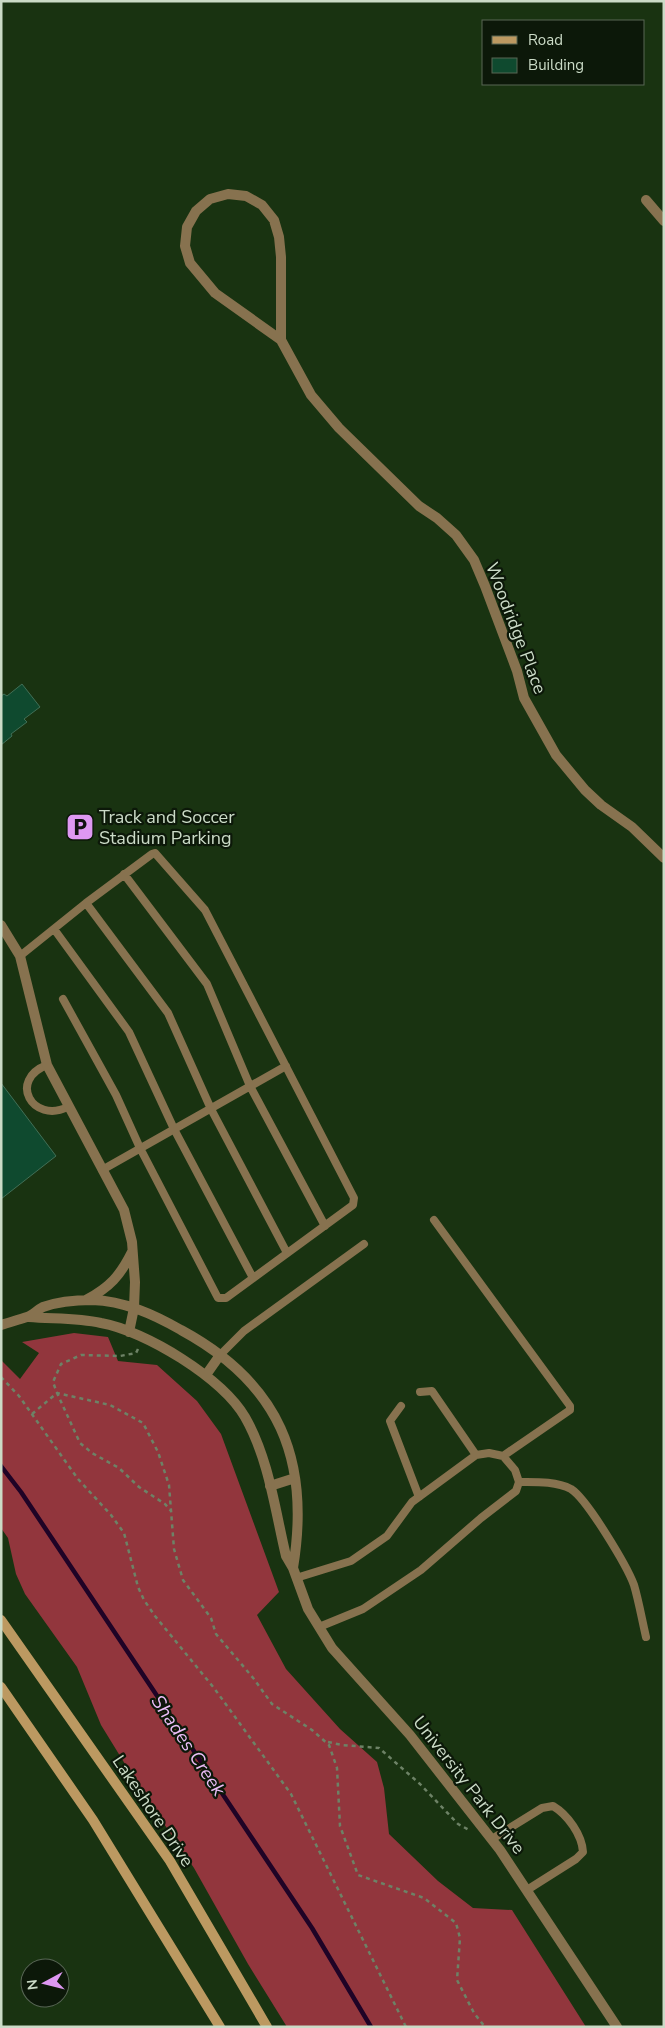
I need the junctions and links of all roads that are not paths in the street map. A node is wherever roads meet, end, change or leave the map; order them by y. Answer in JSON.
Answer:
{"nodes":[{"id":1,"x":646,"y":200,"type":"dead end"},
{"id":2,"x":664,"y":222,"type":"edge"},
{"id":3,"x":281,"y":340,"type":"junction"},
{"id":4,"x":664,"y":858,"type":"edge"},
{"id":5,"x":124,"y":874,"type":"junction"},
{"id":6,"x":86,"y":903,"type":"junction"},
{"id":7,"x":1,"y":925,"type":"edge"},
{"id":8,"x":54,"y":929,"type":"junction"},
{"id":9,"x":20,"y":956,"type":"junction"},
{"id":10,"x":63,"y":999,"type":"dead end"},
{"id":11,"x":47,"y":1065,"type":"junction"},
{"id":12,"x":286,"y":1066,"type":"junction"},
{"id":13,"x":250,"y":1086,"type":"junction"},
{"id":14,"x":68,"y":1107,"type":"junction"},
{"id":15,"x":211,"y":1109,"type":"junction"},
{"id":16,"x":174,"y":1129,"type":"junction"},
{"id":17,"x":140,"y":1148,"type":"junction"},
{"id":18,"x":102,"y":1170,"type":"junction"},
{"id":19,"x":434,"y":1220,"type":"dead end"},
{"id":20,"x":325,"y":1226,"type":"junction"},
{"id":21,"x":364,"y":1244,"type":"dead end"},
{"id":22,"x":132,"y":1251,"type":"junction"},
{"id":23,"x":287,"y":1253,"type":"junction"},
{"id":24,"x":253,"y":1278,"type":"junction"},
{"id":25,"x":85,"y":1300,"type":"junction"},
{"id":26,"x":134,"y":1308,"type":"junction"},
{"id":27,"x":29,"y":1317,"type":"junction"},
{"id":28,"x":1,"y":1325,"type":"edge"},
{"id":29,"x":133,"y":1333,"type":"junction"},
{"id":30,"x":220,"y":1355,"type":"junction"},
{"id":31,"x":206,"y":1375,"type":"junction"},
{"id":32,"x":420,"y":1392,"type":"dead end"},
{"id":33,"x":401,"y":1406,"type":"dead end"},
{"id":34,"x":476,"y":1455,"type":"junction"},
{"id":35,"x":503,"y":1456,"type":"junction"},
{"id":36,"x":295,"y":1478,"type":"junction"},
{"id":37,"x":519,"y":1482,"type":"junction"},
{"id":38,"x":270,"y":1486,"type":"junction"},
{"id":39,"x":419,"y":1497,"type":"junction"},
{"id":40,"x":294,"y":1573,"type":"junction"},
{"id":41,"x":1,"y":1620,"type":"edge"},
{"id":42,"x":319,"y":1627,"type":"junction"},
{"id":43,"x":646,"y":1637,"type":"dead end"},
{"id":44,"x":1,"y":1687,"type":"edge"},
{"id":45,"x":492,"y":1839,"type":"junction"},
{"id":46,"x":527,"y":1890,"type":"junction"},
{"id":47,"x":220,"y":2027,"type":"edge"},
{"id":48,"x":267,"y":2027,"type":"edge"},
{"id":49,"x":617,"y":2027,"type":"edge"}],
"edges":[{"from":1,"to":2,"type":"street"},
{"from":3,"to":3,"type":"street","name":"Woodridge Place"},
{"from":3,"to":4,"type":"street","name":"Woodridge Place"},
{"from":5,"to":6,"type":"lane"},
{"from":5,"to":12,"type":"lane"},
{"from":5,"to":13,"type":"lane"},
{"from":6,"to":8,"type":"lane"},
{"from":6,"to":15,"type":"lane"},
{"from":7,"to":9,"type":"street"},
{"from":8,"to":9,"type":"lane"},
{"from":8,"to":16,"type":"lane"},
{"from":9,"to":11,"type":"street"},
{"from":10,"to":17,"type":"lane"},
{"from":11,"to":14,"type":"street"},
{"from":11,"to":14,"type":"lane"},
{"from":12,"to":13,"type":"lane"},
{"from":12,"to":20,"type":"lane"},
{"from":13,"to":15,"type":"lane"},
{"from":13,"to":20,"type":"lane"},
{"from":14,"to":18,"type":"street"},
{"from":15,"to":16,"type":"lane"},
{"from":15,"to":23,"type":"lane"},
{"from":16,"to":17,"type":"lane"},
{"from":16,"to":24,"type":"lane"},
{"from":17,"to":18,"type":"lane"},
{"from":17,"to":24,"type":"lane"},
{"from":18,"to":22,"type":"street"},
{"from":19,"to":35,"type":"lane"},
{"from":20,"to":23,"type":"lane"},
{"from":21,"to":30,"type":"lane"},
{"from":22,"to":25,"type":"street"},
{"from":22,"to":26,"type":"street"},
{"from":23,"to":24,"type":"lane"},
{"from":25,"to":26,"type":"street","name":"University Park Drive"},
{"from":25,"to":27,"type":"street","name":"University Park Drive"},
{"from":26,"to":29,"type":"street"},
{"from":26,"to":30,"type":"street","name":"University Park Drive"},
{"from":27,"to":28,"type":"street","name":"University Park Drive"},
{"from":27,"to":29,"type":"street","name":"University Park Drive"},
{"from":29,"to":31,"type":"street","name":"University Park Drive"},
{"from":30,"to":31,"type":"street"},
{"from":30,"to":36,"type":"street","name":"University Park Drive"},
{"from":31,"to":38,"type":"street","name":"University Park Drive"},
{"from":32,"to":34,"type":"lane"},
{"from":33,"to":39,"type":"lane"},
{"from":34,"to":35,"type":"lane"},
{"from":34,"to":39,"type":"lane"},
{"from":35,"to":37,"type":"lane"},
{"from":36,"to":38,"type":"street"},
{"from":36,"to":40,"type":"street","name":"University Park Drive"},
{"from":37,"to":42,"type":"lane"},
{"from":37,"to":43,"type":"lane"},
{"from":38,"to":40,"type":"street","name":"University Park Drive"},
{"from":39,"to":40,"type":"lane"},
{"from":40,"to":42,"type":"street","name":"University Park Drive"},
{"from":41,"to":48,"type":"main road","name":"Lakeshore Drive"},
{"from":42,"to":45,"type":"street","name":"University Park Drive"},
{"from":44,"to":47,"type":"main road"},
{"from":45,"to":46,"type":"street","name":"University Park Drive"},
{"from":45,"to":46,"type":"lane"},
{"from":46,"to":49,"type":"street","name":"University Park Drive"}]}
